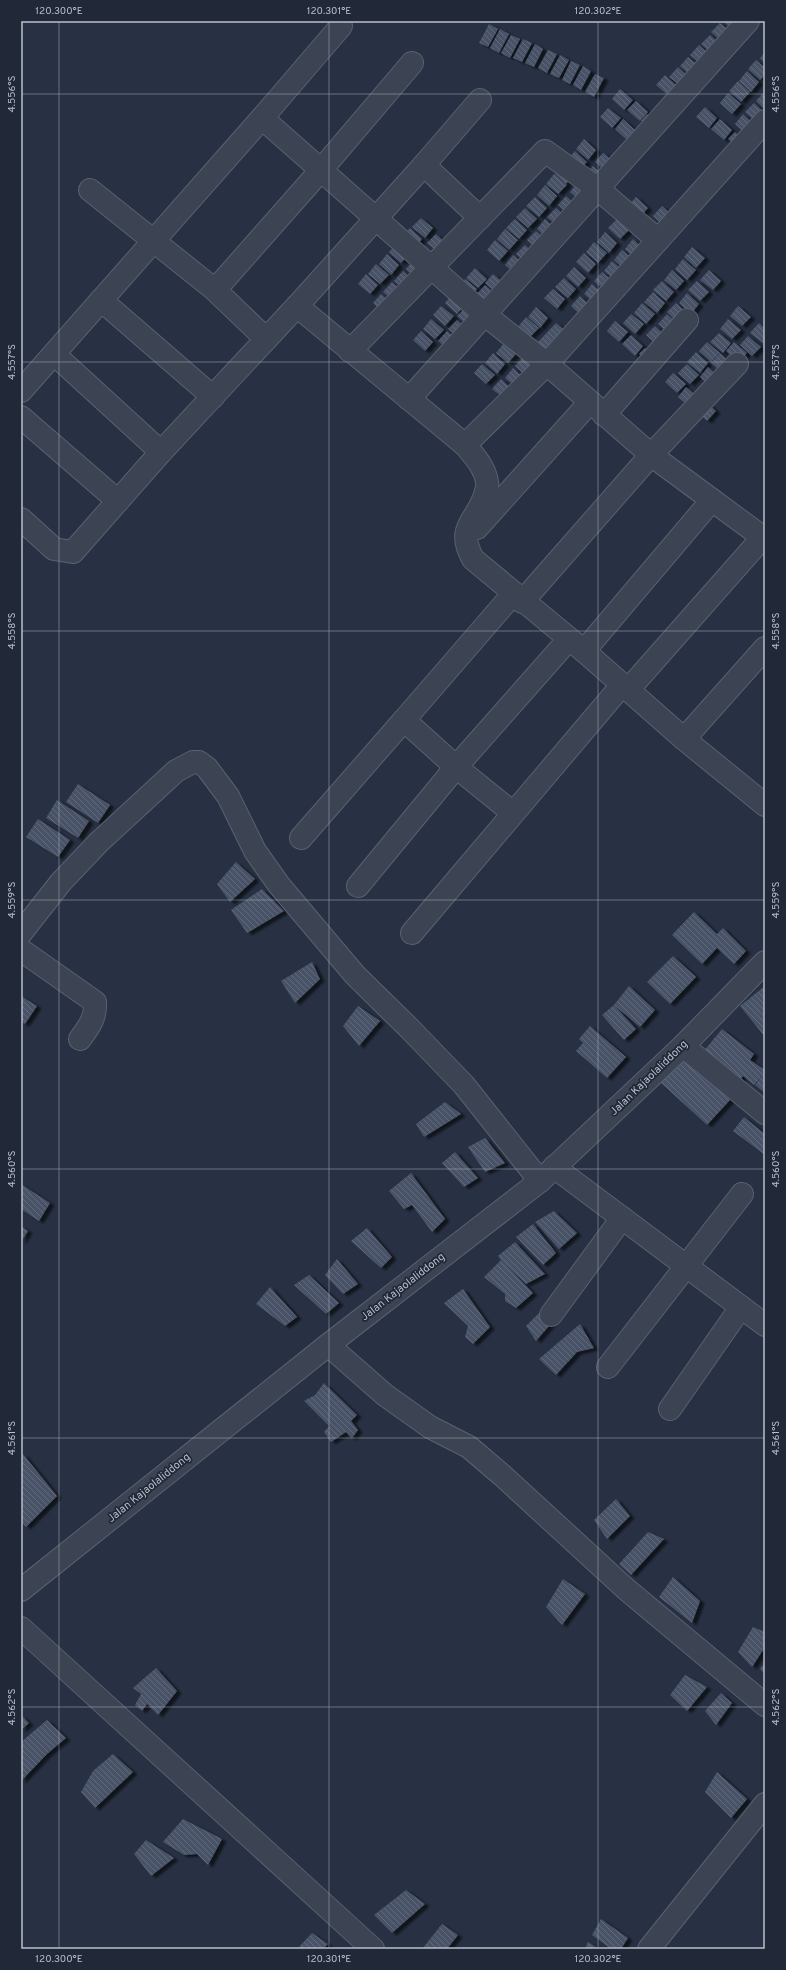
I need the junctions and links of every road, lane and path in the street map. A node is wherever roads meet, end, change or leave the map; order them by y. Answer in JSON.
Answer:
{"nodes":[{"id":1,"x":748,"y":21,"type":"edge"},
{"id":2,"x":341,"y":26,"type":"dead end"},
{"id":3,"x":412,"y":63,"type":"dead end"},
{"id":4,"x":480,"y":100,"type":"dead end"},
{"id":5,"x":262,"y":118,"type":"junction"},
{"id":6,"x":765,"y":120,"type":"edge"},
{"id":7,"x":424,"y":165,"type":"junction"},
{"id":8,"x":321,"y":170,"type":"junction"},
{"id":9,"x":598,"y":189,"type":"junction"},
{"id":10,"x":90,"y":190,"type":"dead end"},
{"id":11,"x":375,"y":218,"type":"junction"},
{"id":12,"x":480,"y":218,"type":"junction"},
{"id":13,"x":658,"y":240,"type":"junction"},
{"id":14,"x":154,"y":241,"type":"junction"},
{"id":15,"x":432,"y":268,"type":"junction"},
{"id":16,"x":215,"y":290,"type":"junction"},
{"id":17,"x":101,"y":300,"type":"junction"},
{"id":18,"x":297,"y":306,"type":"junction"},
{"id":19,"x":484,"y":314,"type":"junction"},
{"id":20,"x":687,"y":320,"type":"dead end"},
{"id":21,"x":266,"y":339,"type":"junction"},
{"id":22,"x":350,"y":352,"type":"junction"},
{"id":23,"x":54,"y":354,"type":"junction"},
{"id":24,"x":547,"y":364,"type":"junction"},
{"id":25,"x":737,"y":364,"type":"dead end"},
{"id":26,"x":21,"y":391,"type":"edge"},
{"id":27,"x":213,"y":397,"type":"junction"},
{"id":28,"x":409,"y":398,"type":"junction"},
{"id":29,"x":597,"y":408,"type":"junction"},
{"id":30,"x":21,"y":417,"type":"edge"},
{"id":31,"x":465,"y":445,"type":"junction"},
{"id":32,"x":161,"y":452,"type":"junction"},
{"id":33,"x":651,"y":455,"type":"junction"},
{"id":34,"x":712,"y":500,"type":"junction"},
{"id":35,"x":118,"y":501,"type":"junction"},
{"id":36,"x":21,"y":519,"type":"edge"},
{"id":37,"x":764,"y":538,"type":"edge"},
{"id":38,"x":466,"y":541,"type":"junction"},
{"id":39,"x":518,"y":598,"type":"junction"},
{"id":40,"x":576,"y":645,"type":"junction"},
{"id":41,"x":765,"y":648,"type":"edge"},
{"id":42,"x":625,"y":687,"type":"junction"},
{"id":43,"x":404,"y":720,"type":"junction"},
{"id":44,"x":684,"y":739,"type":"junction"},
{"id":45,"x":456,"y":767,"type":"junction"},
{"id":46,"x":765,"y":805,"type":"edge"},
{"id":47,"x":513,"y":813,"type":"junction"},
{"id":48,"x":301,"y":838,"type":"dead end"},
{"id":49,"x":358,"y":886,"type":"dead end"},
{"id":50,"x":21,"y":933,"type":"edge"},
{"id":51,"x":412,"y":934,"type":"dead end"},
{"id":52,"x":21,"y":950,"type":"edge"},
{"id":53,"x":765,"y":962,"type":"edge"},
{"id":54,"x":80,"y":1039,"type":"dead end"},
{"id":55,"x":683,"y":1046,"type":"junction"},
{"id":56,"x":765,"y":1113,"type":"edge"},
{"id":57,"x":547,"y":1174,"type":"junction"},
{"id":58,"x":742,"y":1194,"type":"dead end"},
{"id":59,"x":622,"y":1218,"type":"junction"},
{"id":60,"x":685,"y":1265,"type":"junction"},
{"id":61,"x":741,"y":1307,"type":"junction"},
{"id":62,"x":551,"y":1315,"type":"dead end"},
{"id":63,"x":765,"y":1325,"type":"edge"},
{"id":64,"x":328,"y":1345,"type":"junction"},
{"id":65,"x":608,"y":1367,"type":"dead end"},
{"id":66,"x":670,"y":1409,"type":"dead end"},
{"id":67,"x":21,"y":1590,"type":"edge"},
{"id":68,"x":21,"y":1628,"type":"edge"},
{"id":69,"x":765,"y":1705,"type":"edge"},
{"id":70,"x":765,"y":1804,"type":"edge"},
{"id":71,"x":373,"y":1949,"type":"edge"},
{"id":72,"x":649,"y":1949,"type":"edge"}],
"edges":[{"from":1,"to":9,"type":"street"},
{"from":2,"to":5,"type":"street"},
{"from":3,"to":8,"type":"street"},
{"from":4,"to":7,"type":"street"},
{"from":5,"to":8,"type":"street"},
{"from":5,"to":14,"type":"street"},
{"from":6,"to":13,"type":"street"},
{"from":7,"to":11,"type":"street"},
{"from":7,"to":12,"type":"street"},
{"from":8,"to":11,"type":"street"},
{"from":8,"to":16,"type":"street"},
{"from":9,"to":12,"type":"street"},
{"from":9,"to":13,"type":"street"},
{"from":9,"to":19,"type":"street"},
{"from":10,"to":14,"type":"street"},
{"from":11,"to":15,"type":"street"},
{"from":11,"to":18,"type":"street"},
{"from":12,"to":15,"type":"street"},
{"from":13,"to":24,"type":"street"},
{"from":14,"to":16,"type":"street"},
{"from":14,"to":17,"type":"street"},
{"from":15,"to":19,"type":"street"},
{"from":15,"to":22,"type":"street"},
{"from":16,"to":21,"type":"street"},
{"from":17,"to":23,"type":"street"},
{"from":17,"to":27,"type":"street"},
{"from":18,"to":21,"type":"street"},
{"from":18,"to":22,"type":"street"},
{"from":19,"to":24,"type":"street"},
{"from":19,"to":28,"type":"street"},
{"from":20,"to":29,"type":"street"},
{"from":21,"to":27,"type":"street"},
{"from":22,"to":28,"type":"street"},
{"from":23,"to":26,"type":"street"},
{"from":23,"to":32,"type":"street"},
{"from":24,"to":29,"type":"street"},
{"from":24,"to":31,"type":"street"},
{"from":25,"to":33,"type":"street"},
{"from":27,"to":32,"type":"street"},
{"from":28,"to":31,"type":"street"},
{"from":29,"to":33,"type":"street"},
{"from":29,"to":38,"type":"street"},
{"from":30,"to":35,"type":"street"},
{"from":31,"to":38,"type":"street"},
{"from":32,"to":35,"type":"street"},
{"from":33,"to":34,"type":"street"},
{"from":33,"to":39,"type":"street"},
{"from":34,"to":37,"type":"street"},
{"from":34,"to":40,"type":"street"},
{"from":35,"to":36,"type":"street"},
{"from":37,"to":42,"type":"street"},
{"from":38,"to":39,"type":"street"},
{"from":39,"to":40,"type":"street"},
{"from":39,"to":43,"type":"street"},
{"from":40,"to":42,"type":"street"},
{"from":40,"to":45,"type":"street"},
{"from":41,"to":44,"type":"street"},
{"from":42,"to":44,"type":"street"},
{"from":42,"to":47,"type":"street"},
{"from":43,"to":45,"type":"street"},
{"from":43,"to":48,"type":"street"},
{"from":44,"to":46,"type":"street"},
{"from":45,"to":47,"type":"street"},
{"from":45,"to":49,"type":"street"},
{"from":47,"to":51,"type":"street"},
{"from":50,"to":57,"type":"street"},
{"from":52,"to":54,"type":"street"},
{"from":53,"to":55,"type":"street","name":"Jalan Kajaolaliddong"},
{"from":55,"to":56,"type":"street"},
{"from":55,"to":57,"type":"street","name":"Jalan Kajaolaliddong"},
{"from":57,"to":59,"type":"street"},
{"from":57,"to":64,"type":"street","name":"Jalan Kajaolaliddong"},
{"from":58,"to":60,"type":"street"},
{"from":59,"to":60,"type":"street"},
{"from":59,"to":62,"type":"street"},
{"from":60,"to":61,"type":"street"},
{"from":60,"to":65,"type":"street"},
{"from":61,"to":63,"type":"street"},
{"from":61,"to":66,"type":"street"},
{"from":64,"to":67,"type":"street","name":"Jalan Kajaolaliddong"},
{"from":64,"to":69,"type":"street"},
{"from":68,"to":71,"type":"street"},
{"from":70,"to":72,"type":"street"}]}
